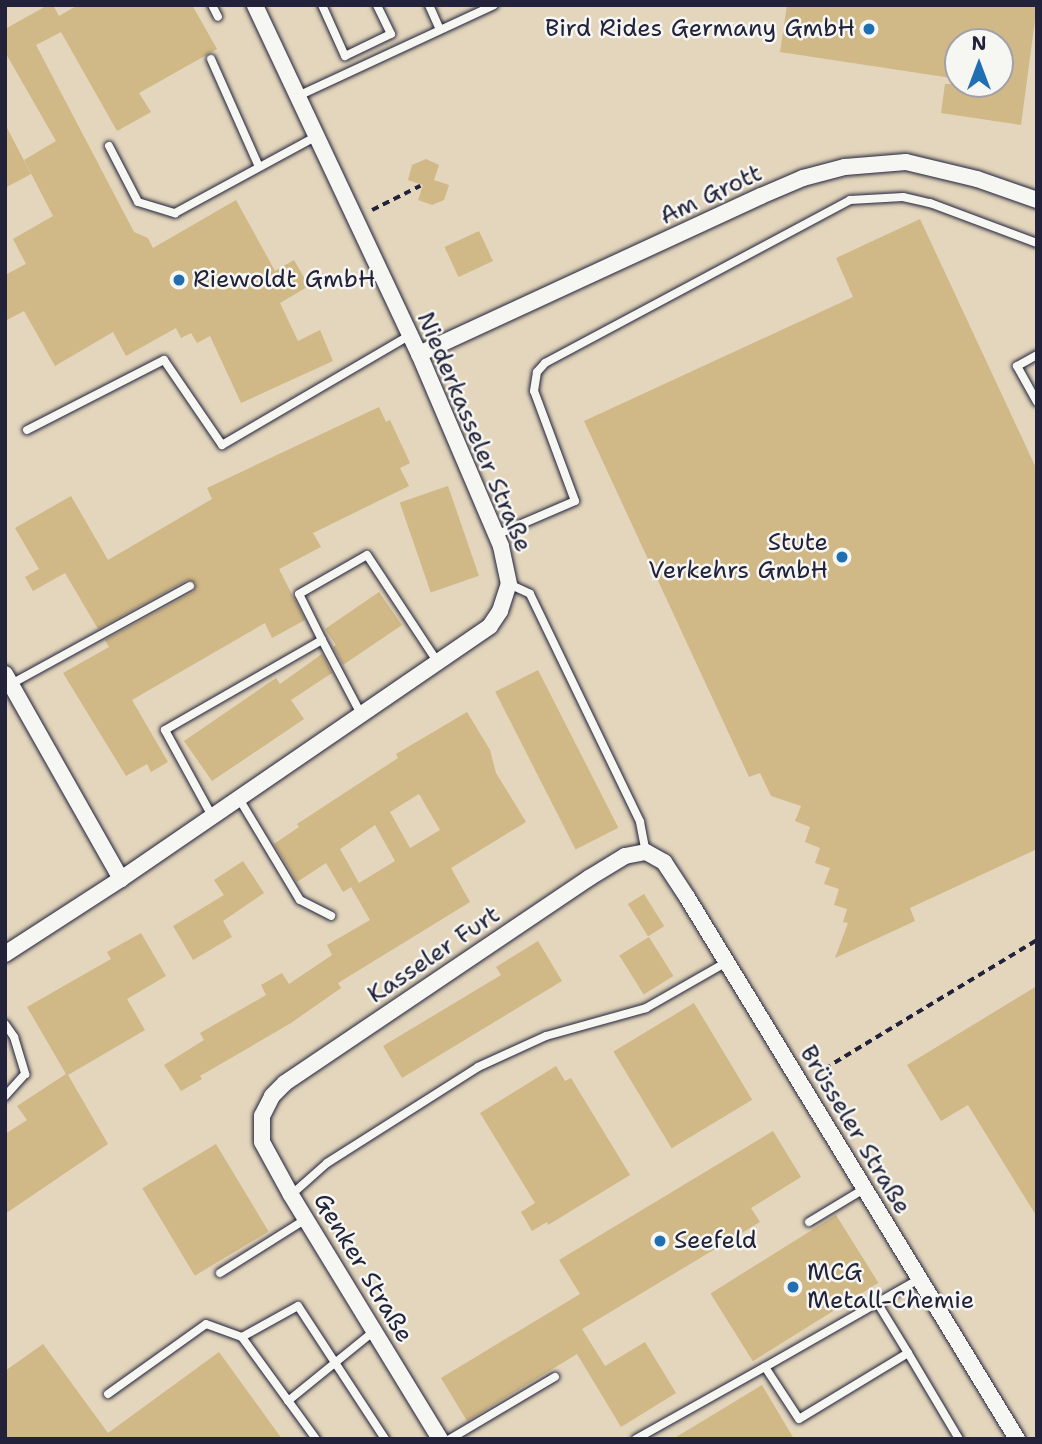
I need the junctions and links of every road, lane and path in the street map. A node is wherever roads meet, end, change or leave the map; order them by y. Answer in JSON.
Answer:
{"nodes":[{"id":1,"x":212,"y":5,"type":"edge"},
{"id":2,"x":255,"y":5,"type":"edge"},
{"id":3,"x":322,"y":5,"type":"edge"},
{"id":4,"x":377,"y":5,"type":"edge"},
{"id":5,"x":429,"y":5,"type":"edge"},
{"id":6,"x":494,"y":5,"type":"edge"},
{"id":7,"x":218,"y":17,"type":"dead end"},
{"id":8,"x":440,"y":30,"type":"junction"},
{"id":9,"x":211,"y":59,"type":"dead end"},
{"id":10,"x":298,"y":96,"type":"junction"},
{"id":11,"x":317,"y":136,"type":"junction"},
{"id":12,"x":109,"y":146,"type":"dead end"},
{"id":13,"x":259,"y":167,"type":"junction"},
{"id":14,"x":420,"y":187,"type":"dead end"},
{"id":15,"x":1037,"y":200,"type":"edge"},
{"id":16,"x":355,"y":218,"type":"junction"},
{"id":17,"x":1037,"y":243,"type":"edge"},
{"id":18,"x":411,"y":335,"type":"junction"},
{"id":19,"x":419,"y":354,"type":"junction"},
{"id":20,"x":1037,"y":355,"type":"edge"},
{"id":21,"x":1037,"y":402,"type":"edge"},
{"id":22,"x":27,"y":430,"type":"dead end"},
{"id":23,"x":496,"y":535,"type":"junction"},
{"id":24,"x":509,"y":584,"type":"junction"},
{"id":25,"x":190,"y":586,"type":"dead end"},
{"id":26,"x":321,"y":640,"type":"junction"},
{"id":27,"x":437,"y":661,"type":"junction"},
{"id":28,"x":8,"y":679,"type":"edge"},
{"id":29,"x":360,"y":712,"type":"junction"},
{"id":30,"x":238,"y":797,"type":"junction"},
{"id":31,"x":212,"y":816,"type":"junction"},
{"id":32,"x":646,"y":852,"type":"junction"},
{"id":33,"x":121,"y":879,"type":"junction"},
{"id":34,"x":331,"y":916,"type":"dead end"},
{"id":35,"x":1037,"y":940,"type":"edge"},
{"id":36,"x":5,"y":954,"type":"edge"},
{"id":37,"x":725,"y":963,"type":"junction"},
{"id":38,"x":5,"y":1024,"type":"edge"},
{"id":39,"x":800,"y":1084,"type":"junction"},
{"id":40,"x":5,"y":1096,"type":"edge"},
{"id":41,"x":262,"y":1116,"type":"joint"},
{"id":42,"x":864,"y":1189,"type":"junction"},
{"id":43,"x":291,"y":1195,"type":"junction"},
{"id":44,"x":306,"y":1219,"type":"junction"},
{"id":45,"x":809,"y":1222,"type":"dead end"},
{"id":46,"x":220,"y":1273,"type":"dead end"},
{"id":47,"x":919,"y":1279,"type":"junction"},
{"id":48,"x":878,"y":1304,"type":"junction"},
{"id":49,"x":374,"y":1331,"type":"junction"},
{"id":50,"x":242,"y":1337,"type":"junction"},
{"id":51,"x":908,"y":1353,"type":"junction"},
{"id":52,"x":337,"y":1362,"type":"junction"},
{"id":53,"x":765,"y":1367,"type":"junction"},
{"id":54,"x":555,"y":1377,"type":"dead end"},
{"id":55,"x":108,"y":1394,"type":"dead end"},
{"id":56,"x":288,"y":1401,"type":"junction"},
{"id":57,"x":316,"y":1439,"type":"edge"},
{"id":58,"x":385,"y":1439,"type":"edge"},
{"id":59,"x":440,"y":1439,"type":"edge"},
{"id":60,"x":450,"y":1439,"type":"edge"},
{"id":61,"x":636,"y":1439,"type":"edge"},
{"id":62,"x":959,"y":1439,"type":"edge"},
{"id":63,"x":1017,"y":1439,"type":"edge"}],
"edges":[{"from":1,"to":7,"type":"lane"},
{"from":2,"to":10,"type":"street","name":"Niederkasseler Straße"},
{"from":3,"to":4,"type":"lane"},
{"from":5,"to":8,"type":"lane"},
{"from":6,"to":8,"type":"lane"},
{"from":8,"to":10,"type":"lane"},
{"from":9,"to":13,"type":"lane"},
{"from":10,"to":11,"type":"street","name":"Niederkasseler Straße"},
{"from":11,"to":13,"type":"lane"},
{"from":11,"to":16,"type":"street","name":"Niederkasseler Straße"},
{"from":12,"to":13,"type":"lane"},
{"from":14,"to":16,"type":"path"},
{"from":15,"to":19,"type":"street","name":"Am Grott"},
{"from":16,"to":18,"type":"street","name":"Niederkasseler Straße"},
{"from":17,"to":23,"type":"lane"},
{"from":18,"to":19,"type":"street","name":"Niederkasseler Straße"},
{"from":18,"to":22,"type":"lane"},
{"from":19,"to":23,"type":"street","name":"Niederkasseler Straße"},
{"from":20,"to":21,"type":"lane"},
{"from":23,"to":24,"type":"street","name":"Niederkasseler Straße"},
{"from":24,"to":27,"type":"street","name":"Niederkasseler Straße"},
{"from":24,"to":32,"type":"lane"},
{"from":25,"to":28,"type":"lane"},
{"from":26,"to":27,"type":"lane"},
{"from":26,"to":29,"type":"lane"},
{"from":26,"to":31,"type":"lane"},
{"from":27,"to":29,"type":"street","name":"Niederkasseler Straße"},
{"from":28,"to":33,"type":"street"},
{"from":29,"to":30,"type":"street","name":"Niederkasseler Straße"},
{"from":30,"to":31,"type":"street","name":"Niederkasseler Straße"},
{"from":30,"to":34,"type":"lane"},
{"from":31,"to":33,"type":"street","name":"Niederkasseler Straße"},
{"from":32,"to":37,"type":"street","name":"Brüsseler Straße"},
{"from":32,"to":41,"type":"street","name":"Kasseler Furt"},
{"from":33,"to":36,"type":"street","name":"Niederkasseler Straße"},
{"from":35,"to":39,"type":"path"},
{"from":37,"to":39,"type":"street","name":"Brüsseler Straße"},
{"from":37,"to":43,"type":"lane"},
{"from":38,"to":40,"type":"lane"},
{"from":39,"to":42,"type":"street","name":"Brüsseler Straße"},
{"from":41,"to":43,"type":"street","name":"Genker Straße"},
{"from":42,"to":45,"type":"lane"},
{"from":42,"to":47,"type":"street","name":"Brüsseler Straße"},
{"from":43,"to":44,"type":"street","name":"Genker Straße"},
{"from":44,"to":46,"type":"lane"},
{"from":44,"to":49,"type":"street","name":"Genker Straße"},
{"from":47,"to":48,"type":"lane"},
{"from":47,"to":63,"type":"street","name":"Brüsseler Straße"},
{"from":48,"to":51,"type":"lane"},
{"from":48,"to":53,"type":"lane"},
{"from":49,"to":52,"type":"lane"},
{"from":49,"to":59,"type":"street","name":"Genker Straße"},
{"from":50,"to":52,"type":"lane"},
{"from":50,"to":55,"type":"lane"},
{"from":50,"to":56,"type":"lane"},
{"from":51,"to":53,"type":"lane"},
{"from":51,"to":62,"type":"lane"},
{"from":52,"to":56,"type":"lane"},
{"from":52,"to":58,"type":"lane"},
{"from":53,"to":61,"type":"lane"},
{"from":54,"to":60,"type":"lane"},
{"from":56,"to":57,"type":"lane"}]}
